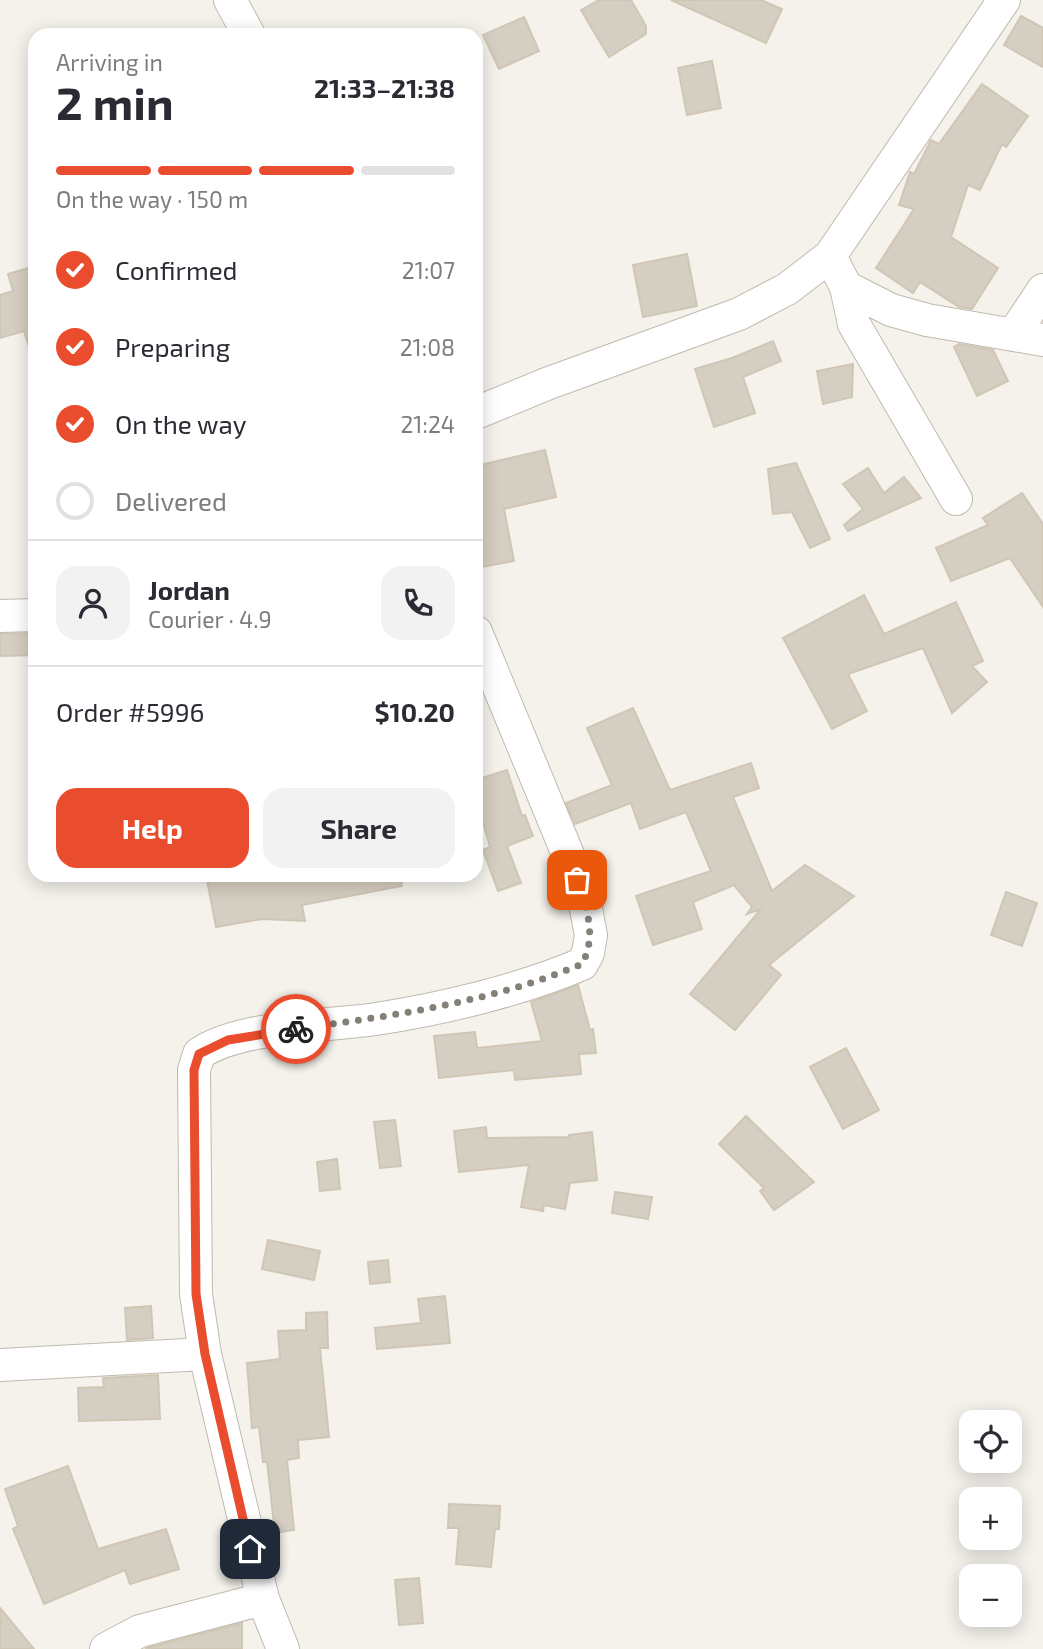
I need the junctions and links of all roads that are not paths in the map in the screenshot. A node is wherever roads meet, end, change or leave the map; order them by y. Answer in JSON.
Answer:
{"nodes":[{"id":1,"x":230,"y":0,"type":"edge"},
{"id":2,"x":1004,"y":0,"type":"edge"},
{"id":3,"x":245,"y":28,"type":"edge"},
{"id":4,"x":830,"y":256,"type":"junction"},
{"id":5,"x":846,"y":287,"type":"junction"},
{"id":6,"x":1043,"y":290,"type":"edge"},
{"id":7,"x":1028,"y":338,"type":"edge"},
{"id":8,"x":483,"y":410,"type":"edge"},
{"id":9,"x":956,"y":499,"type":"dead end"},
{"id":10,"x":28,"y":615,"type":"edge"},
{"id":11,"x":0,"y":616,"type":"edge"},
{"id":12,"x":483,"y":649,"type":"edge"},
{"id":13,"x":205,"y":1354,"type":"junction"},
{"id":14,"x":0,"y":1365,"type":"edge"},
{"id":15,"x":263,"y":1599,"type":"junction"},
{"id":16,"x":106,"y":1649,"type":"edge"},
{"id":17,"x":283,"y":1649,"type":"edge"}],
"edges":[{"from":1,"to":3,"type":"street"},
{"from":2,"to":4,"type":"street"},
{"from":4,"to":5,"type":"street"},
{"from":4,"to":8,"type":"street"},
{"from":5,"to":7,"type":"street"},
{"from":5,"to":9,"type":"street"},
{"from":6,"to":7,"type":"street"},
{"from":10,"to":11,"type":"street"},
{"from":12,"to":13,"type":"street"},
{"from":13,"to":14,"type":"street"},
{"from":13,"to":15,"type":"street"},
{"from":15,"to":16,"type":"street"},
{"from":15,"to":17,"type":"street"}]}
